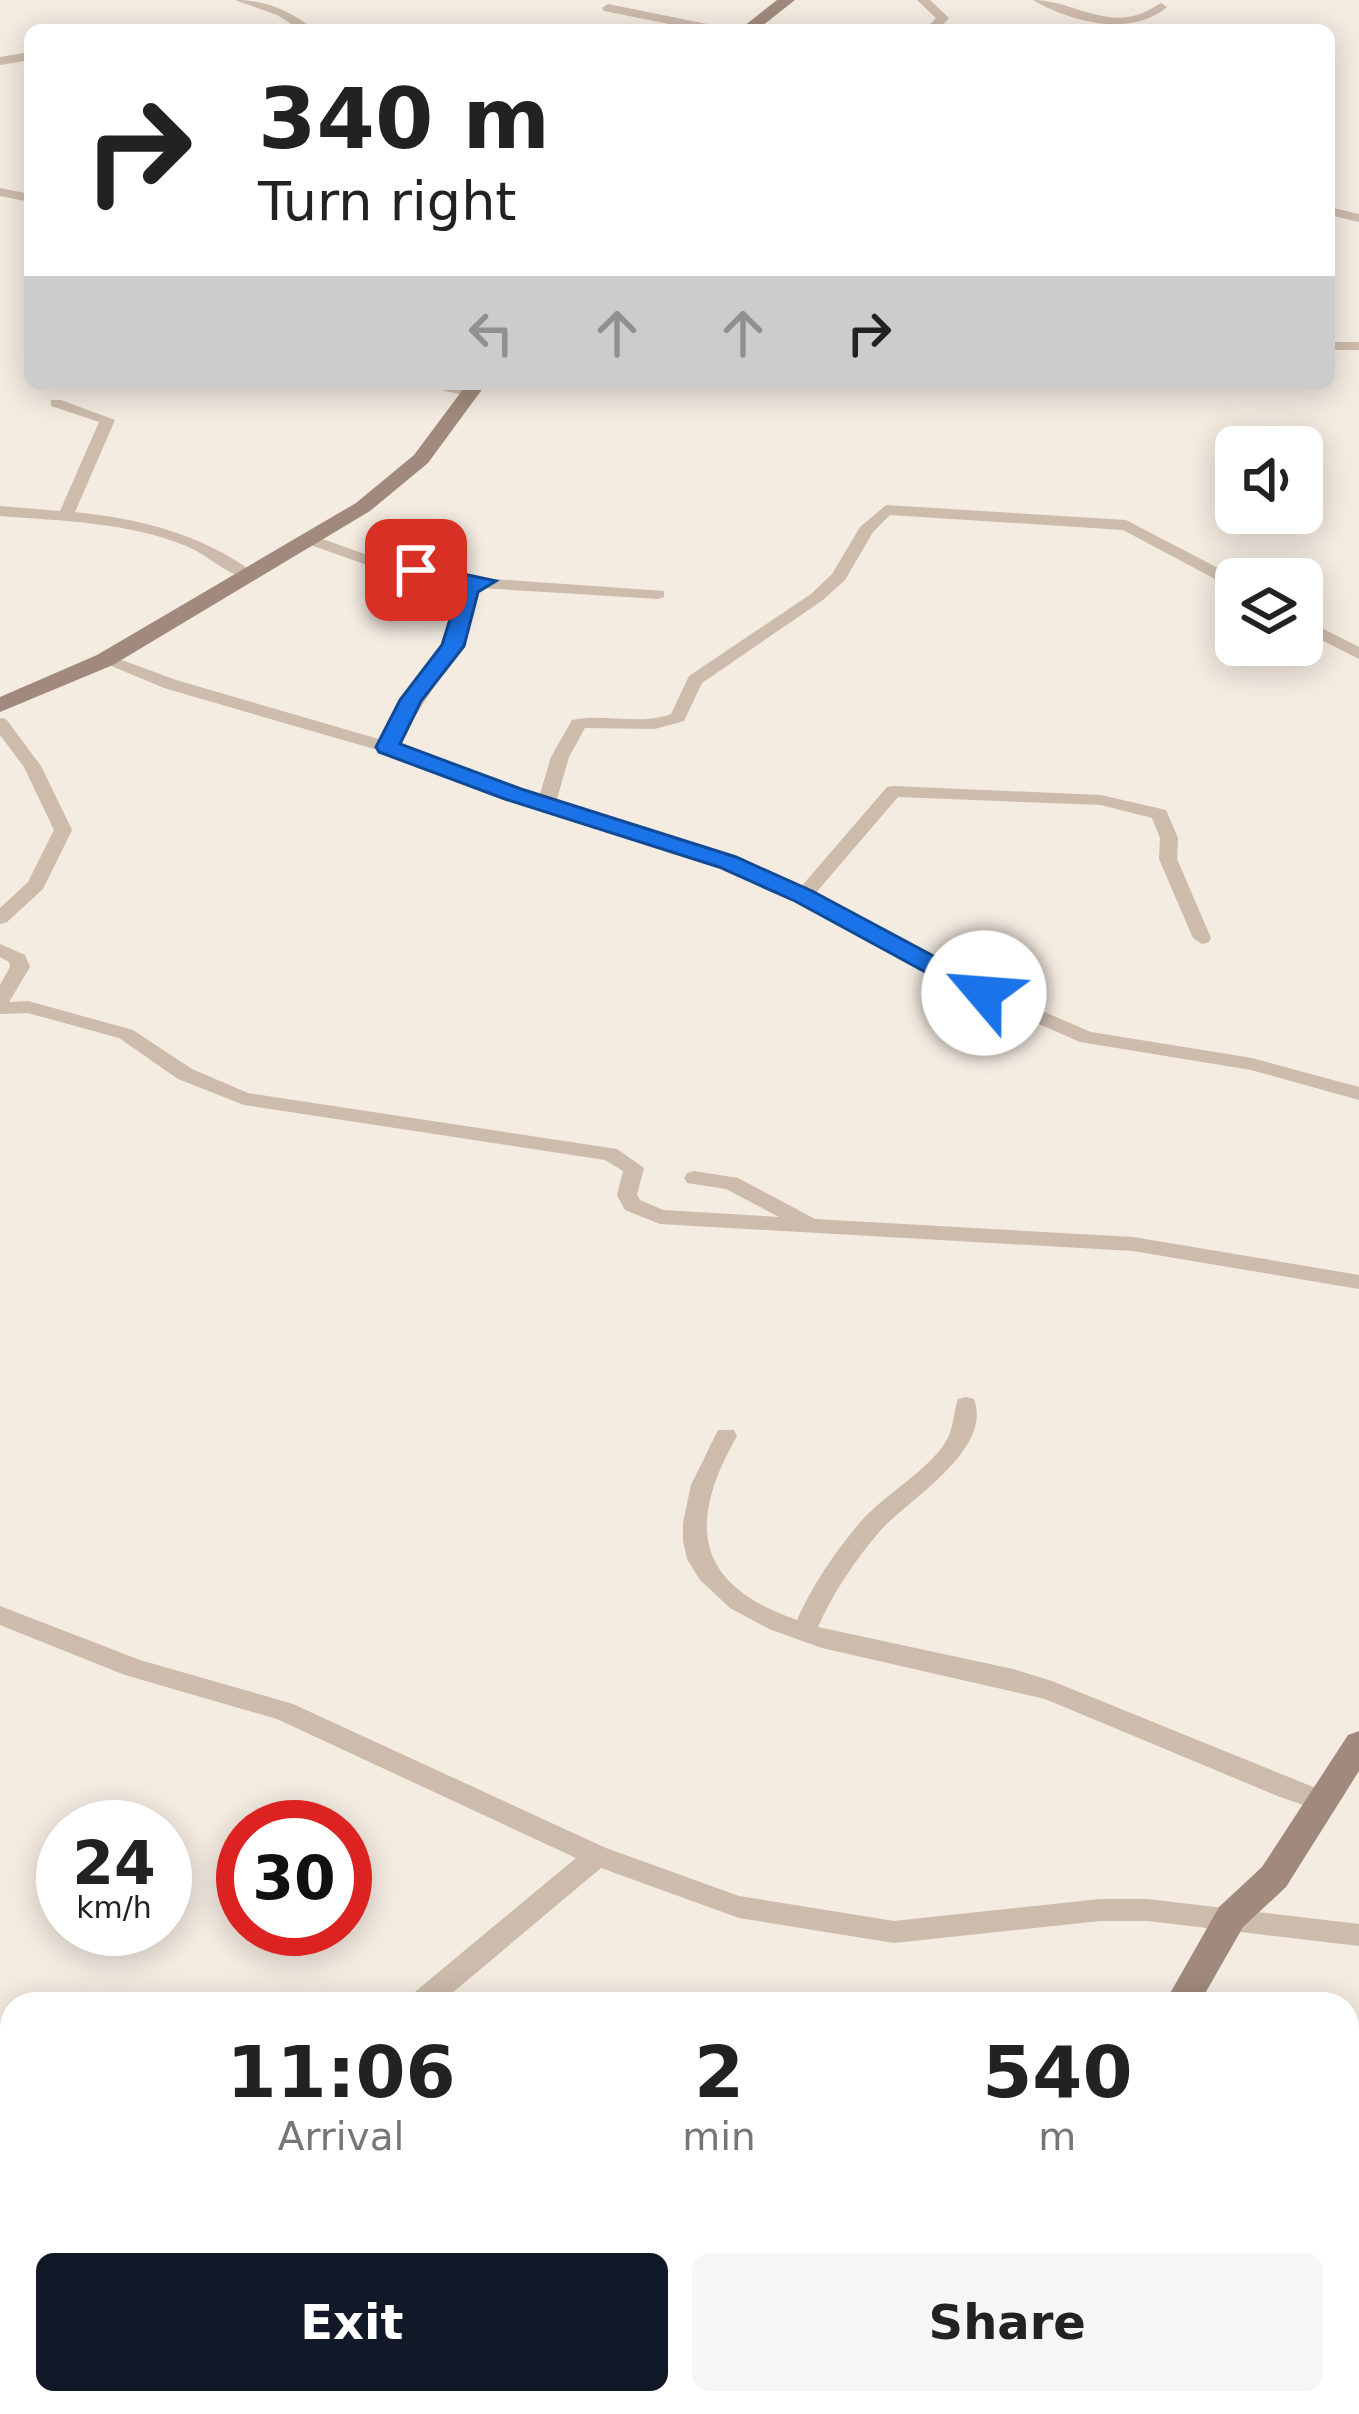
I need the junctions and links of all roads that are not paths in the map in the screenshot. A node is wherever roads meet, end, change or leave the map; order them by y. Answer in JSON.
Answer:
{"nodes":[{"id":1,"x":241,"y":0,"type":"edge"},
{"id":2,"x":787,"y":0,"type":"edge"},
{"id":3,"x":923,"y":0,"type":"edge"},
{"id":4,"x":1039,"y":0,"type":"edge"},
{"id":5,"x":1161,"y":7,"type":"dead end"},
{"id":6,"x":608,"y":8,"type":"dead end"},
{"id":7,"x":300,"y":24,"type":"edge"},
{"id":8,"x":687,"y":24,"type":"edge"},
{"id":9,"x":755,"y":24,"type":"edge"},
{"id":10,"x":938,"y":24,"type":"edge"},
{"id":11,"x":1117,"y":24,"type":"edge"},
{"id":12,"x":1131,"y":24,"type":"edge"},
{"id":13,"x":472,"y":390,"type":"edge"},
{"id":14,"x":56,"y":403,"type":"dead end"},
{"id":15,"x":0,"y":511,"type":"edge"},
{"id":16,"x":65,"y":517,"type":"junction"},
{"id":17,"x":311,"y":540,"type":"junction"},
{"id":18,"x":1215,"y":573,"type":"edge"},
{"id":19,"x":247,"y":575,"type":"junction"},
{"id":20,"x":485,"y":581,"type":"junction"},
{"id":21,"x":658,"y":594,"type":"dead end"},
{"id":22,"x":1323,"y":634,"type":"edge"},
{"id":23,"x":1359,"y":654,"type":"edge"},
{"id":24,"x":105,"y":660,"type":"junction"},
{"id":25,"x":0,"y":705,"type":"edge"},
{"id":26,"x":0,"y":723,"type":"edge"},
{"id":27,"x":387,"y":747,"type":"junction"},
{"id":28,"x":545,"y":804,"type":"junction"},
{"id":29,"x":803,"y":896,"type":"junction"},
{"id":30,"x":0,"y":919,"type":"edge"},
{"id":31,"x":1202,"y":938,"type":"dead end"},
{"id":32,"x":0,"y":950,"type":"edge"},
{"id":33,"x":0,"y":1004,"type":"edge"},
{"id":34,"x":1359,"y":1094,"type":"edge"},
{"id":35,"x":694,"y":1178,"type":"dead end"},
{"id":36,"x":812,"y":1226,"type":"junction"},
{"id":37,"x":1359,"y":1282,"type":"edge"},
{"id":38,"x":966,"y":1405,"type":"dead end"},
{"id":39,"x":726,"y":1436,"type":"dead end"},
{"id":40,"x":0,"y":1616,"type":"edge"},
{"id":41,"x":804,"y":1630,"type":"junction"},
{"id":42,"x":1359,"y":1744,"type":"edge"},
{"id":43,"x":1324,"y":1802,"type":"junction"},
{"id":44,"x":597,"y":1856,"type":"junction"},
{"id":45,"x":1231,"y":1917,"type":"junction"},
{"id":46,"x":1359,"y":1935,"type":"edge"},
{"id":47,"x":434,"y":1992,"type":"edge"},
{"id":48,"x":1188,"y":1992,"type":"edge"}],
"edges":[{"from":1,"to":7,"type":"street"},
{"from":2,"to":9,"type":"street"},
{"from":3,"to":10,"type":"street"},
{"from":4,"to":11,"type":"street"},
{"from":5,"to":12,"type":"street"},
{"from":6,"to":8,"type":"street"},
{"from":13,"to":17,"type":"street"},
{"from":14,"to":16,"type":"street"},
{"from":15,"to":16,"type":"street"},
{"from":16,"to":19,"type":"street"},
{"from":17,"to":19,"type":"street"},
{"from":17,"to":20,"type":"street"},
{"from":18,"to":28,"type":"street"},
{"from":19,"to":24,"type":"street"},
{"from":20,"to":21,"type":"street"},
{"from":20,"to":27,"type":"street"},
{"from":22,"to":23,"type":"street"},
{"from":24,"to":25,"type":"street"},
{"from":24,"to":27,"type":"street"},
{"from":26,"to":30,"type":"street"},
{"from":27,"to":28,"type":"street"},
{"from":28,"to":29,"type":"street"},
{"from":29,"to":31,"type":"street"},
{"from":29,"to":34,"type":"street"},
{"from":32,"to":33,"type":"street"},
{"from":33,"to":36,"type":"street"},
{"from":35,"to":36,"type":"street"},
{"from":36,"to":37,"type":"street"},
{"from":38,"to":41,"type":"street"},
{"from":39,"to":41,"type":"street"},
{"from":40,"to":44,"type":"street"},
{"from":41,"to":43,"type":"street"},
{"from":42,"to":43,"type":"street"},
{"from":43,"to":45,"type":"street"},
{"from":44,"to":45,"type":"street"},
{"from":44,"to":47,"type":"street"},
{"from":45,"to":46,"type":"street"},
{"from":45,"to":48,"type":"street"}]}
